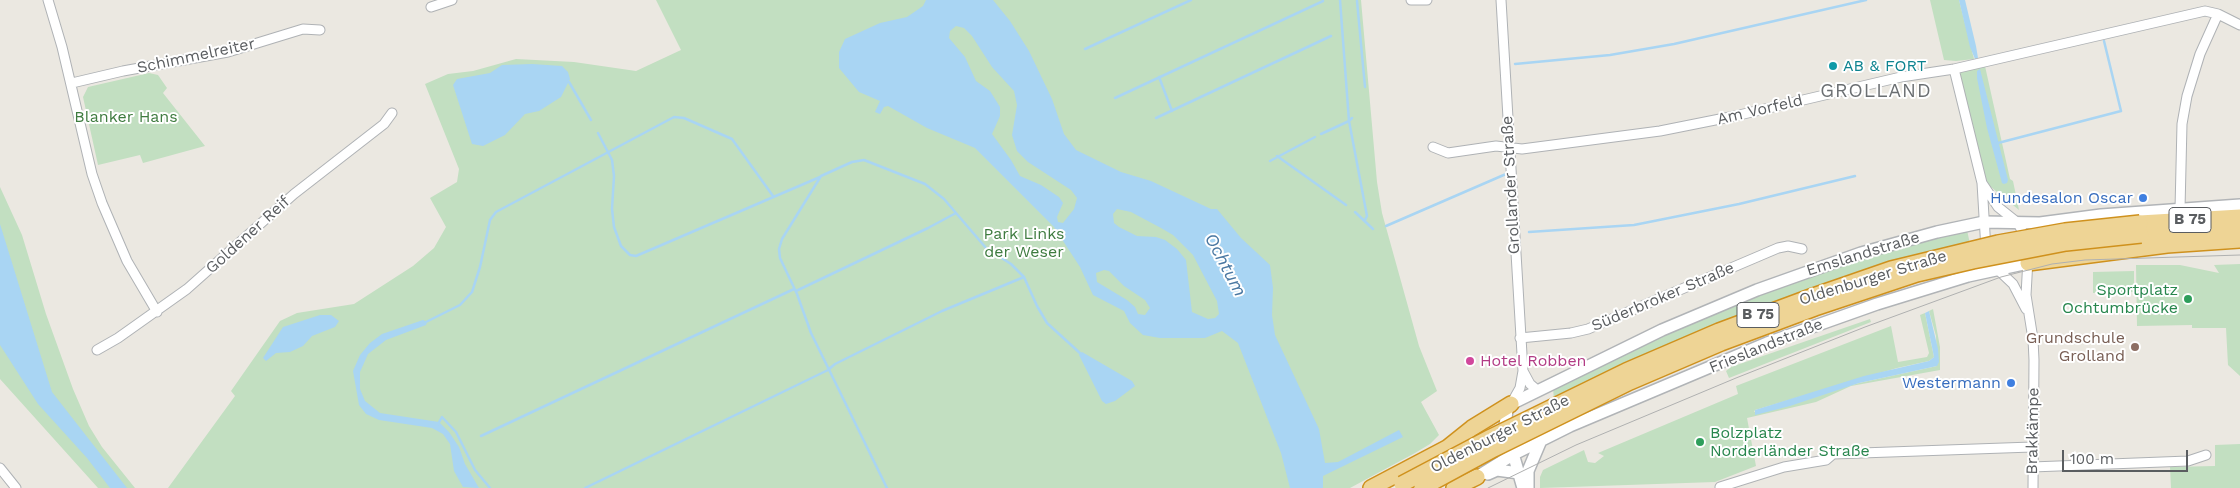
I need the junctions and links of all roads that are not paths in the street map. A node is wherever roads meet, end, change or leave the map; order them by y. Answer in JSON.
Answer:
{"nodes":[{"id":1,"x":48,"y":0,"type":"edge"},
{"id":2,"x":452,"y":0,"type":"edge"},
{"id":3,"x":1411,"y":0,"type":"edge"},
{"id":4,"x":1427,"y":0,"type":"edge"},
{"id":5,"x":1501,"y":0,"type":"edge"},
{"id":6,"x":431,"y":7,"type":"dead end"},
{"id":7,"x":2218,"y":14,"type":"junction"},
{"id":8,"x":2240,"y":25,"type":"edge"},
{"id":9,"x":320,"y":30,"type":"dead end"},
{"id":10,"x":1954,"y":69,"type":"junction"},
{"id":11,"x":72,"y":83,"type":"junction"},
{"id":12,"x":392,"y":113,"type":"dead end"},
{"id":13,"x":1433,"y":146,"type":"dead end"},
{"id":14,"x":1509,"y":148,"type":"junction"},
{"id":15,"x":1982,"y":183,"type":"junction"},
{"id":16,"x":2240,"y":205,"type":"edge"},
{"id":17,"x":2180,"y":209,"type":"junction"},
{"id":18,"x":2240,"y":217,"type":"edge"},
{"id":19,"x":1984,"y":222,"type":"junction"},
{"id":20,"x":2018,"y":223,"type":"junction"},
{"id":21,"x":2141,"y":229,"type":"junction"},
{"id":22,"x":2240,"y":229,"type":"edge"},
{"id":23,"x":2240,"y":240,"type":"edge"},
{"id":24,"x":1802,"y":249,"type":"dead end"},
{"id":25,"x":2028,"y":263,"type":"junction"},
{"id":26,"x":1996,"y":270,"type":"junction"},
{"id":27,"x":157,"y":312,"type":"junction"},
{"id":28,"x":2028,"y":314,"type":"junction"},
{"id":29,"x":1520,"y":338,"type":"junction"},
{"id":30,"x":98,"y":350,"type":"dead end"},
{"id":31,"x":1523,"y":371,"type":"junction"},
{"id":32,"x":1537,"y":390,"type":"junction"},
{"id":33,"x":1512,"y":404,"type":"junction"},
{"id":34,"x":1541,"y":441,"type":"junction"},
{"id":35,"x":2032,"y":447,"type":"junction"},
{"id":36,"x":1514,"y":454,"type":"junction"},
{"id":37,"x":2206,"y":455,"type":"dead end"},
{"id":38,"x":2032,"y":467,"type":"junction"},
{"id":39,"x":0,"y":468,"type":"edge"},
{"id":40,"x":1519,"y":473,"type":"junction"},
{"id":41,"x":1477,"y":477,"type":"junction"},
{"id":42,"x":1398,"y":486,"type":"edge"},
{"id":43,"x":1720,"y":487,"type":"edge"},
{"id":44,"x":16,"y":488,"type":"edge"},
{"id":45,"x":1371,"y":488,"type":"edge"},
{"id":46,"x":1422,"y":488,"type":"edge"},
{"id":47,"x":1454,"y":488,"type":"edge"},
{"id":48,"x":1523,"y":488,"type":"edge"},
{"id":49,"x":1528,"y":488,"type":"edge"},
{"id":50,"x":2033,"y":488,"type":"edge"}],
"edges":[{"from":1,"to":11,"type":"street"},
{"from":2,"to":6,"type":"street"},
{"from":3,"to":4,"type":"street"},
{"from":5,"to":14,"type":"street","name":"Grollander Straße"},
{"from":7,"to":8,"type":"street","name":"Am Vorfeld"},
{"from":7,"to":10,"type":"street","name":"Am Vorfeld"},
{"from":7,"to":17,"type":"street"},
{"from":9,"to":11,"type":"street","name":"Schimmelreiter"},
{"from":10,"to":14,"type":"street","name":"Am Vorfeld"},
{"from":10,"to":15,"type":"street"},
{"from":11,"to":27,"type":"street"},
{"from":12,"to":27,"type":"street","name":"Goldener Reif"},
{"from":13,"to":14,"type":"street","name":"Am Vorfeld"},
{"from":14,"to":29,"type":"street","name":"Grollander Straße"},
{"from":15,"to":19,"type":"street","name":"Brakkämpe"},
{"from":15,"to":20,"type":"street"},
{"from":16,"to":17,"type":"street","name":"Emslandstraße"},
{"from":17,"to":20,"type":"street","name":"Emslandstraße"},
{"from":18,"to":21,"type":"highway","name":"Oldenburger Straße","number":"B 75"},
{"from":19,"to":20,"type":"street","name":"Emslandstraße"},
{"from":19,"to":26,"type":"street","name":"Brakkämpe"},
{"from":19,"to":32,"type":"street","name":"Emslandstraße"},
{"from":20,"to":25,"type":"street","name":"Brakkämpe"},
{"from":21,"to":22,"type":"highway","name":"Oldenburger Straße","number":"B 75"},
{"from":21,"to":42,"type":"highway","name":"Oldenburger Straße","number":"B 75","bridge":true},
{"from":21,"to":46,"type":"highway","name":"Oldenburger Straße","number":"B 75","bridge":true},
{"from":23,"to":25,"type":"highway"},
{"from":24,"to":29,"type":"street","name":"Süderbroker Straße"},
{"from":25,"to":26,"type":"street","name":"Frieslandstraße"},
{"from":25,"to":28,"type":"street","name":"Brakkämpe"},
{"from":26,"to":28,"type":"street","name":"Brakkämpe"},
{"from":26,"to":34,"type":"street","name":"Frieslandstraße"},
{"from":27,"to":30,"type":"street","name":"Goldener Reif"},
{"from":28,"to":35,"type":"street","name":"Brakkämpe"},
{"from":29,"to":31,"type":"street","name":"Grollander Straße"},
{"from":31,"to":32,"type":"street"},
{"from":31,"to":33,"type":"street","name":"Grollander Straße"},
{"from":32,"to":33,"type":"street","name":"Emslandstraße"},
{"from":32,"to":34,"type":"street"},
{"from":33,"to":36,"type":"street","name":"Grollander Straße"},
{"from":33,"to":45,"type":"highway"},
{"from":34,"to":36,"type":"street","name":"Frieslandstraße"},
{"from":34,"to":49,"type":"street"},
{"from":35,"to":38,"type":"street","name":"Brakkämpe"},
{"from":35,"to":43,"type":"street"},
{"from":36,"to":40,"type":"street","name":"Grollander Straße"},
{"from":36,"to":41,"type":"street","name":"Frieslandstraße"},
{"from":37,"to":38,"type":"street"},
{"from":38,"to":50,"type":"street","name":"Brakkämpe"},
{"from":39,"to":44,"type":"street"},
{"from":40,"to":41,"type":"street"},
{"from":40,"to":48,"type":"street","name":"Grollander Straße"},
{"from":41,"to":47,"type":"highway"}]}
